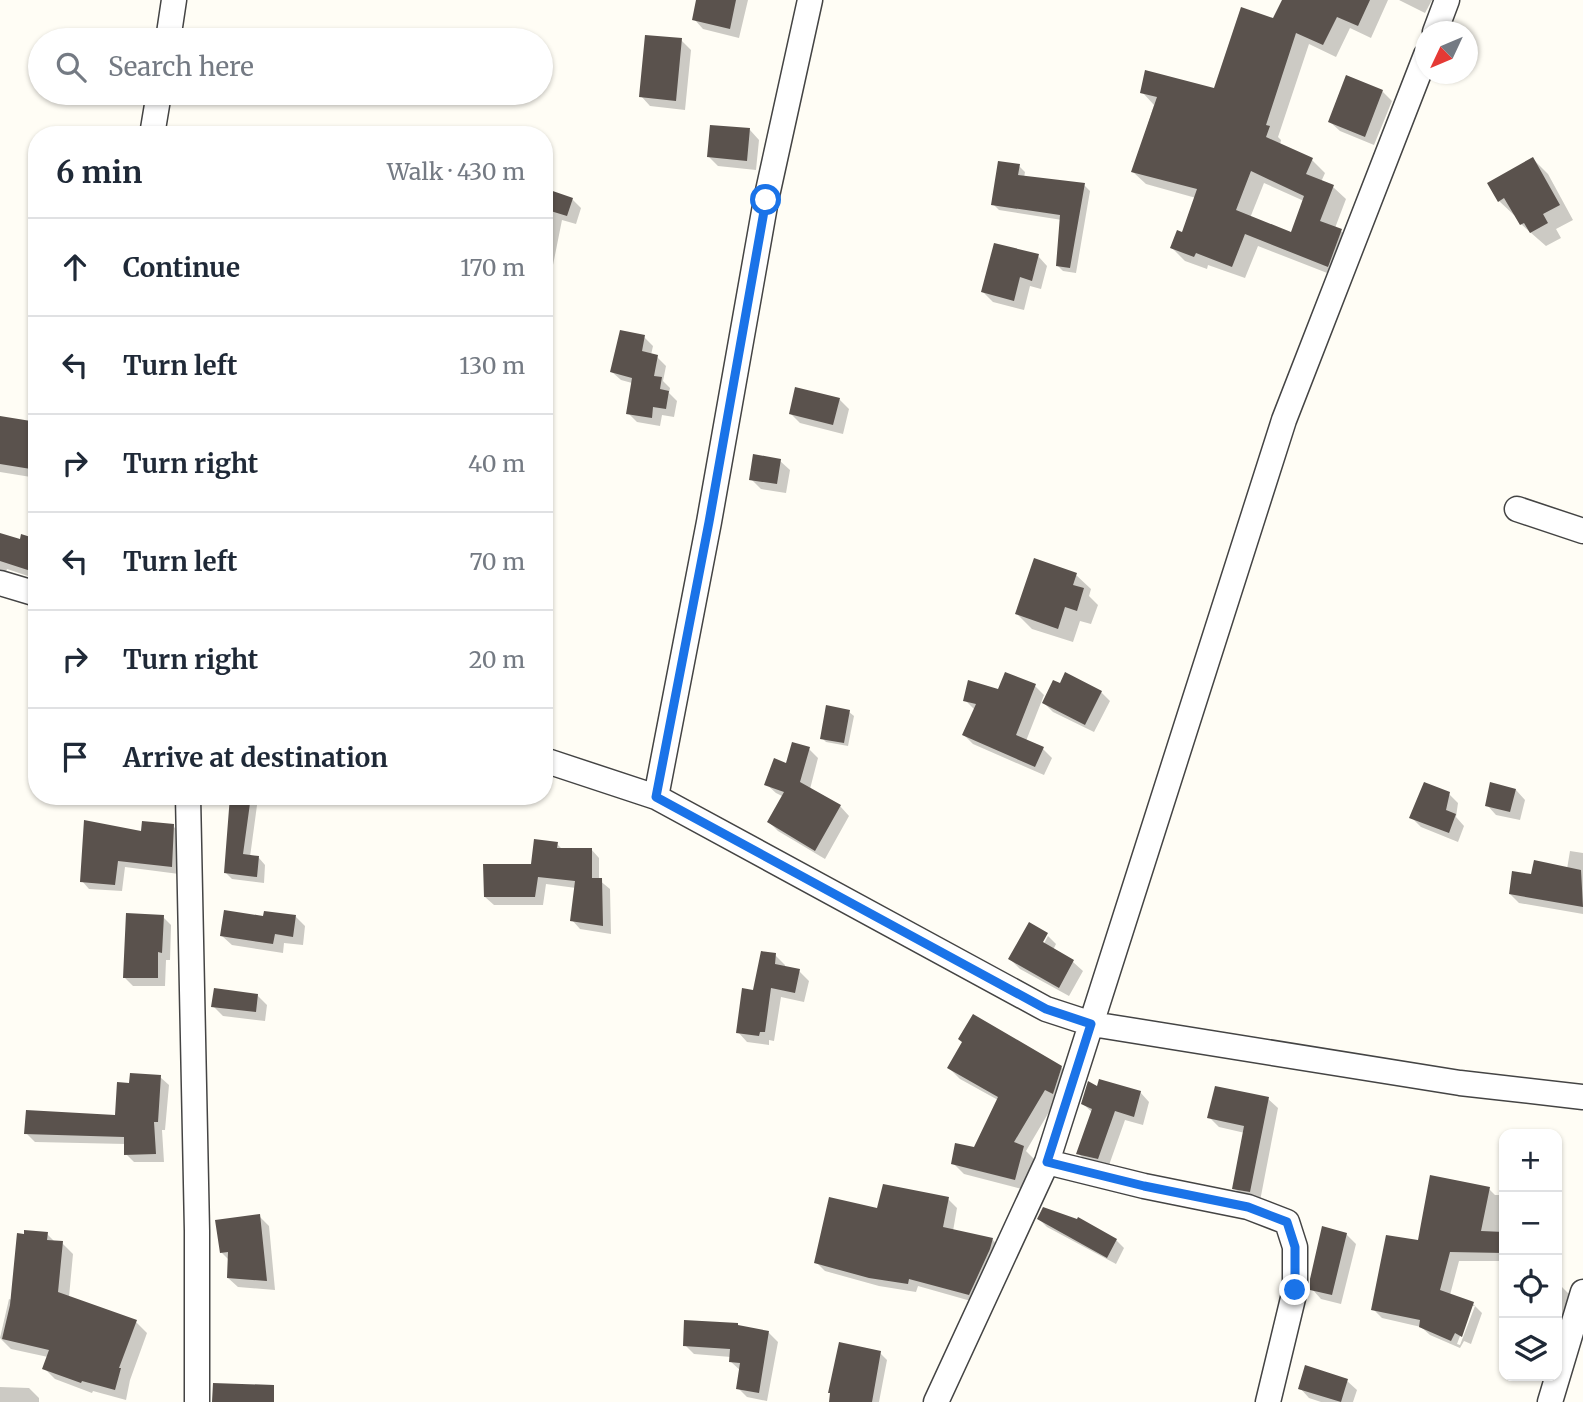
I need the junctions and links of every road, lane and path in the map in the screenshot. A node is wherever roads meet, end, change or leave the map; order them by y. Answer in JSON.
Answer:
{"nodes":[{"id":1,"x":174,"y":0,"type":"edge"},
{"id":2,"x":810,"y":0,"type":"edge"},
{"id":3,"x":1447,"y":0,"type":"edge"},
{"id":4,"x":1439,"y":21,"type":"edge"},
{"id":5,"x":170,"y":28,"type":"edge"},
{"id":6,"x":1415,"y":83,"type":"edge"},
{"id":7,"x":157,"y":105,"type":"edge"},
{"id":8,"x":154,"y":126,"type":"edge"},
{"id":9,"x":1517,"y":509,"type":"dead end"},
{"id":10,"x":1583,"y":531,"type":"edge"},
{"id":11,"x":0,"y":583,"type":"edge"},
{"id":12,"x":28,"y":591,"type":"edge"},
{"id":13,"x":553,"y":763,"type":"edge"},
{"id":14,"x":656,"y":797,"type":"junction"},
{"id":15,"x":188,"y":805,"type":"edge"},
{"id":16,"x":1091,"y":1024,"type":"junction"},
{"id":17,"x":1583,"y":1097,"type":"edge"},
{"id":18,"x":1047,"y":1162,"type":"junction"},
{"id":19,"x":1583,"y":1292,"type":"edge"},
{"id":20,"x":197,"y":1402,"type":"edge"},
{"id":21,"x":936,"y":1402,"type":"edge"},
{"id":22,"x":1268,"y":1402,"type":"edge"},
{"id":23,"x":1550,"y":1402,"type":"edge"}],
"edges":[{"from":1,"to":5,"type":"street"},
{"from":2,"to":14,"type":"street"},
{"from":3,"to":4,"type":"street"},
{"from":6,"to":16,"type":"street"},
{"from":7,"to":8,"type":"street"},
{"from":9,"to":10,"type":"street"},
{"from":11,"to":12,"type":"street"},
{"from":13,"to":14,"type":"street"},
{"from":14,"to":16,"type":"street"},
{"from":15,"to":20,"type":"street"},
{"from":16,"to":17,"type":"street"},
{"from":16,"to":18,"type":"street"},
{"from":18,"to":21,"type":"street"},
{"from":18,"to":22,"type":"street"},
{"from":19,"to":23,"type":"street"}]}
